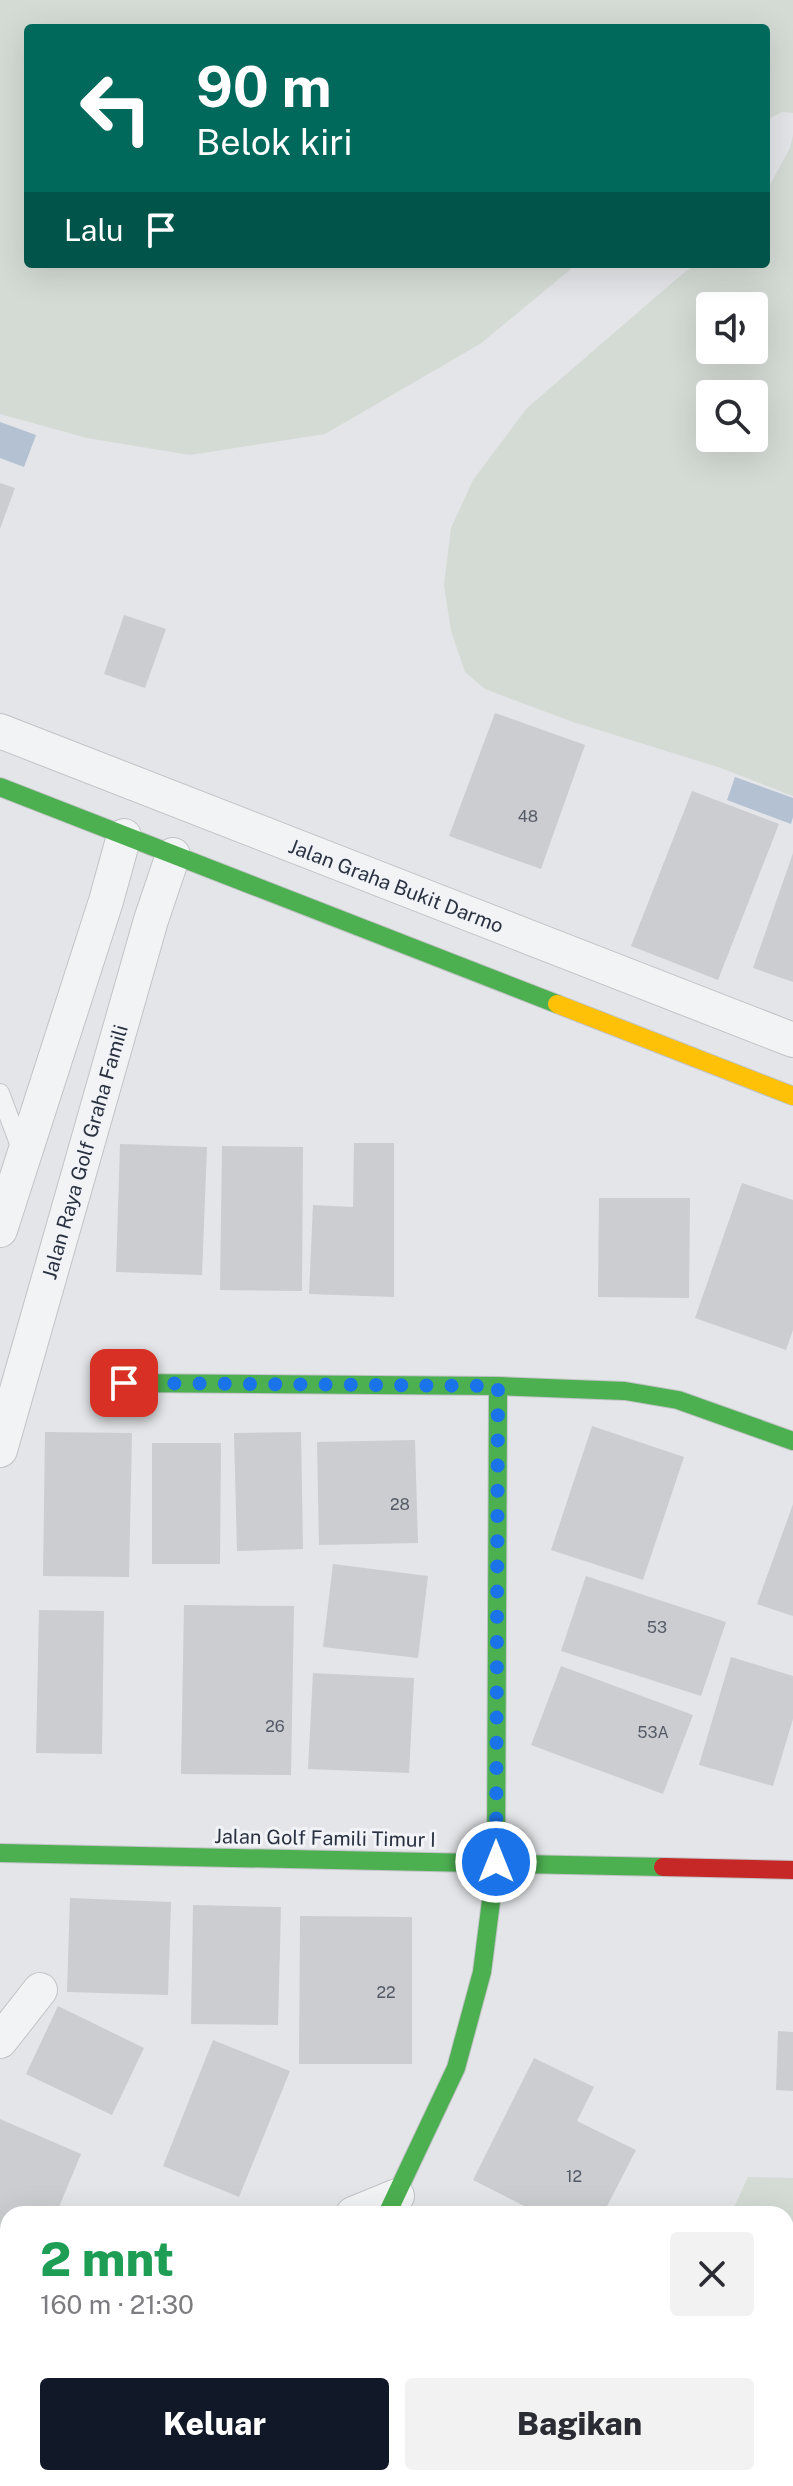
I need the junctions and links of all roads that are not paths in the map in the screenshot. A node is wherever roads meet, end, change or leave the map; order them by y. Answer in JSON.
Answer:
{"nodes":[{"id":1,"x":0,"y":731,"type":"edge"},
{"id":2,"x":0,"y":787,"type":"edge"},
{"id":3,"x":124,"y":836,"type":"junction"},
{"id":4,"x":173,"y":855,"type":"junction"},
{"id":5,"x":793,"y":1040,"type":"edge"},
{"id":6,"x":0,"y":1093,"type":"edge"},
{"id":7,"x":793,"y":1096,"type":"edge"},
{"id":8,"x":24,"y":1156,"type":"junction"},
{"id":9,"x":0,"y":1230,"type":"edge"},
{"id":10,"x":124,"y":1383,"type":"dead end"},
{"id":11,"x":498,"y":1386,"type":"junction"},
{"id":12,"x":793,"y":1441,"type":"edge"},
{"id":13,"x":0,"y":1450,"type":"edge"},
{"id":14,"x":0,"y":1853,"type":"edge"},
{"id":15,"x":496,"y":1862,"type":"junction"},
{"id":16,"x":793,"y":1870,"type":"edge"},
{"id":17,"x":40,"y":1990,"type":"dead end"},
{"id":18,"x":0,"y":2041,"type":"edge"},
{"id":19,"x":392,"y":2205,"type":"edge"}],
"edges":[{"from":1,"to":5,"type":"street","name":"Jalan Graha Bukit Darmo"},
{"from":2,"to":3,"type":"street"},
{"from":3,"to":4,"type":"street"},
{"from":3,"to":8,"type":"street"},
{"from":4,"to":7,"type":"street"},
{"from":4,"to":13,"type":"street","name":"Jalan Raya Golf Graha Famili"},
{"from":6,"to":8,"type":"lane"},
{"from":8,"to":9,"type":"street"},
{"from":10,"to":11,"type":"street"},
{"from":11,"to":12,"type":"street"},
{"from":11,"to":15,"type":"street"},
{"from":14,"to":15,"type":"street","name":"Jalan Golf Famili Timur I"},
{"from":15,"to":16,"type":"street","name":"Jalan Golf Famili Timur I"},
{"from":15,"to":19,"type":"street"},
{"from":17,"to":18,"type":"street"}]}
